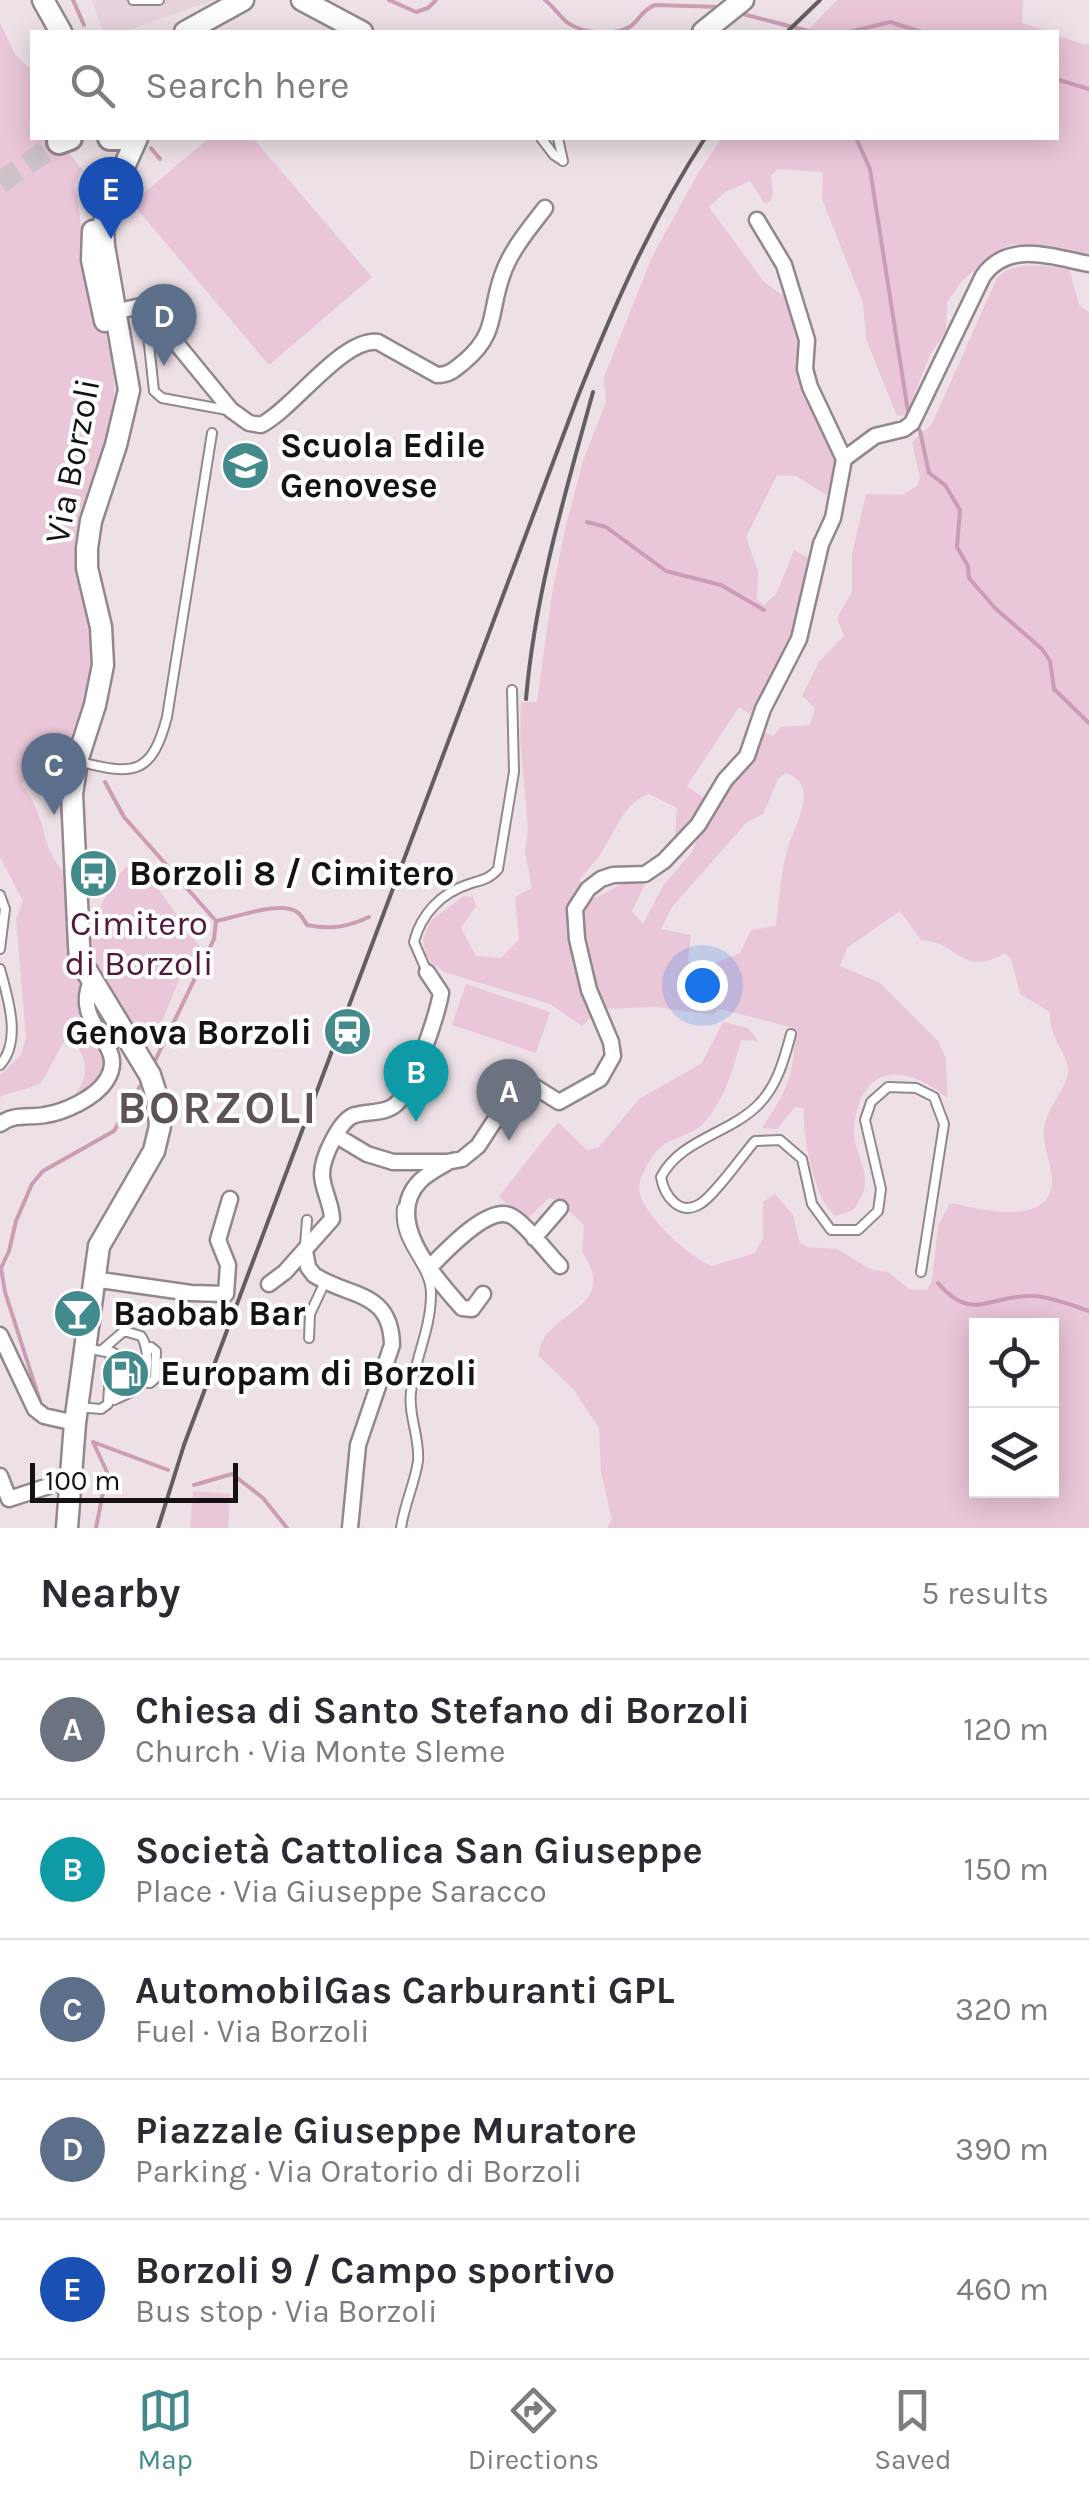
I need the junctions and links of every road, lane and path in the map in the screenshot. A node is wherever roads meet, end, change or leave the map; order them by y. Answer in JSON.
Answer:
{"nodes":[{"id":1,"x":43,"y":0,"type":"edge"},
{"id":2,"x":133,"y":0,"type":"edge"},
{"id":3,"x":158,"y":0,"type":"edge"},
{"id":4,"x":243,"y":0,"type":"edge"},
{"id":5,"x":302,"y":0,"type":"edge"},
{"id":6,"x":741,"y":2,"type":"edge"},
{"id":7,"x":192,"y":29,"type":"edge"},
{"id":8,"x":60,"y":30,"type":"edge"},
{"id":9,"x":358,"y":30,"type":"edge"},
{"id":10,"x":706,"y":30,"type":"edge"},
{"id":11,"x":108,"y":140,"type":"edge"},
{"id":12,"x":136,"y":140,"type":"edge"},
{"id":13,"x":543,"y":140,"type":"edge"},
{"id":14,"x":558,"y":140,"type":"edge"},
{"id":15,"x":545,"y":208,"type":"dead end"},
{"id":16,"x":757,"y":220,"type":"dead end"},
{"id":17,"x":1089,"y":264,"type":"edge"},
{"id":18,"x":145,"y":306,"type":"junction"},
{"id":19,"x":110,"y":313,"type":"junction"},
{"id":20,"x":231,"y":410,"type":"junction"},
{"id":21,"x":212,"y":433,"type":"dead end"},
{"id":22,"x":844,"y":459,"type":"junction"},
{"id":23,"x":512,"y":690,"type":"dead end"},
{"id":24,"x":77,"y":761,"type":"junction"},
{"id":25,"x":0,"y":894,"type":"edge"},
{"id":26,"x":0,"y":950,"type":"edge"},
{"id":27,"x":0,"y":969,"type":"edge"},
{"id":28,"x":427,"y":972,"type":"joint"},
{"id":29,"x":92,"y":979,"type":"junction"},
{"id":30,"x":1,"y":984,"type":"edge"},
{"id":31,"x":0,"y":1006,"type":"edge"},
{"id":32,"x":13,"y":1030,"type":"junction"},
{"id":33,"x":791,"y":1034,"type":"dead end"},
{"id":34,"x":0,"y":1066,"type":"edge"},
{"id":35,"x":0,"y":1124,"type":"edge"},
{"id":36,"x":337,"y":1136,"type":"junction"},
{"id":37,"x":447,"y":1162,"type":"junction"},
{"id":38,"x":420,"y":1180,"type":"junction"},
{"id":39,"x":230,"y":1198,"type":"dead end"},
{"id":40,"x":560,"y":1208,"type":"dead end"},
{"id":41,"x":307,"y":1220,"type":"dead end"},
{"id":42,"x":534,"y":1238,"type":"junction"},
{"id":43,"x":305,"y":1251,"type":"junction"},
{"id":44,"x":560,"y":1266,"type":"dead end"},
{"id":45,"x":430,"y":1268,"type":"junction"},
{"id":46,"x":921,"y":1272,"type":"dead end"},
{"id":47,"x":93,"y":1279,"type":"junction"},
{"id":48,"x":325,"y":1282,"type":"junction"},
{"id":49,"x":269,"y":1284,"type":"dead end"},
{"id":50,"x":483,"y":1294,"type":"dead end"},
{"id":51,"x":0,"y":1335,"type":"edge"},
{"id":52,"x":309,"y":1338,"type":"dead end"},
{"id":53,"x":98,"y":1349,"type":"junction"},
{"id":54,"x":114,"y":1400,"type":"junction"},
{"id":55,"x":105,"y":1408,"type":"junction"},
{"id":56,"x":76,"y":1415,"type":"junction"},
{"id":57,"x":0,"y":1476,"type":"edge"},
{"id":58,"x":70,"y":1480,"type":"junction"},
{"id":59,"x":4,"y":1500,"type":"edge"},
{"id":60,"x":67,"y":1528,"type":"edge"},
{"id":61,"x":350,"y":1528,"type":"edge"},
{"id":62,"x":401,"y":1528,"type":"edge"}],
"edges":[{"from":1,"to":8,"type":"main road"},
{"from":2,"to":3,"type":"lane"},
{"from":4,"to":7,"type":"main road"},
{"from":5,"to":9,"type":"main road"},
{"from":6,"to":10,"type":"main road"},
{"from":11,"to":19,"type":"main road"},
{"from":12,"to":19,"type":"main road"},
{"from":13,"to":14,"type":"lane"},
{"from":15,"to":20,"type":"street"},
{"from":16,"to":22,"type":"street"},
{"from":17,"to":22,"type":"street"},
{"from":18,"to":19,"type":"street"},
{"from":18,"to":20,"type":"street"},
{"from":18,"to":20,"type":"lane"},
{"from":19,"to":24,"type":"main road","name":"Via Borzoli"},
{"from":21,"to":24,"type":"lane"},
{"from":22,"to":37,"type":"street"},
{"from":23,"to":28,"type":"lane"},
{"from":24,"to":29,"type":"main road","name":"Via Borzoli"},
{"from":25,"to":26,"type":"lane"},
{"from":27,"to":30,"type":"lane"},
{"from":28,"to":36,"type":"street"},
{"from":29,"to":35,"type":"street","name":"Via Borzoli"},
{"from":29,"to":47,"type":"main road","name":"Via Borzoli"},
{"from":30,"to":32,"type":"lane"},
{"from":31,"to":32,"type":"lane"},
{"from":32,"to":34,"type":"lane"},
{"from":33,"to":46,"type":"lane"},
{"from":36,"to":37,"type":"street"},
{"from":36,"to":43,"type":"street"},
{"from":37,"to":38,"type":"street"},
{"from":38,"to":45,"type":"street"},
{"from":38,"to":62,"type":"lane"},
{"from":39,"to":47,"type":"street"},
{"from":40,"to":42,"type":"street"},
{"from":41,"to":43,"type":"lane"},
{"from":42,"to":44,"type":"street"},
{"from":42,"to":45,"type":"street"},
{"from":43,"to":48,"type":"street"},
{"from":43,"to":49,"type":"street"},
{"from":45,"to":50,"type":"street"},
{"from":47,"to":53,"type":"main road","name":"Via Borzoli"},
{"from":48,"to":52,"type":"lane"},
{"from":48,"to":61,"type":"street"},
{"from":51,"to":56,"type":"street"},
{"from":53,"to":54,"type":"lane"},
{"from":53,"to":54,"type":"lane"},
{"from":53,"to":55,"type":"lane"},
{"from":53,"to":56,"type":"main road","name":"Via Borzoli"},
{"from":54,"to":55,"type":"lane"},
{"from":55,"to":56,"type":"lane"},
{"from":56,"to":58,"type":"main road","name":"Via Borzoli"},
{"from":57,"to":59,"type":"street"},
{"from":58,"to":59,"type":"street"},
{"from":58,"to":60,"type":"main road","name":"Via Borzoli"}]}
